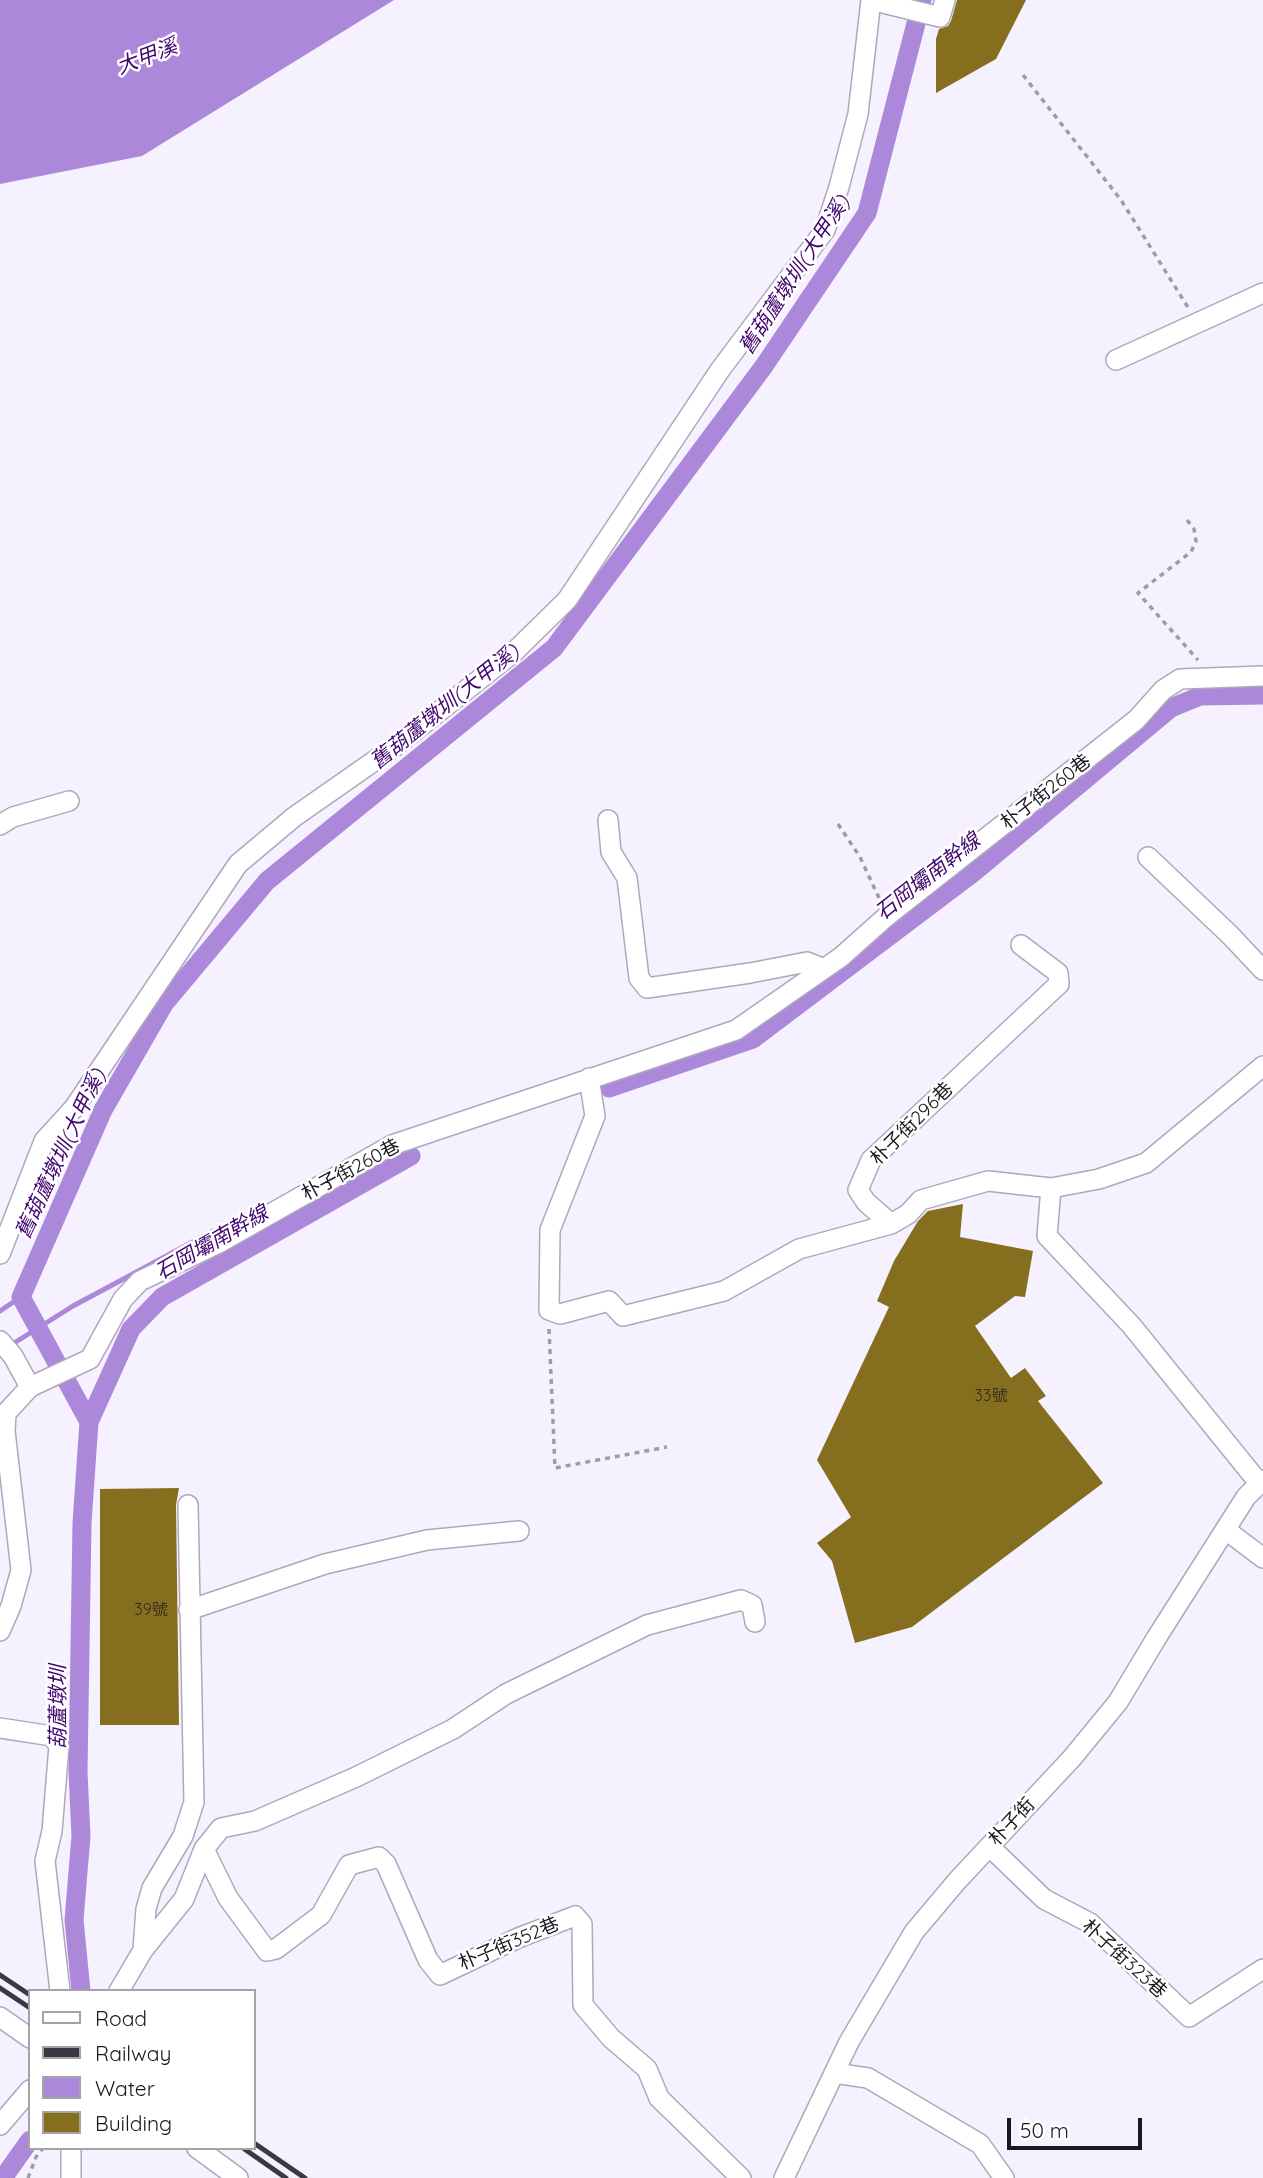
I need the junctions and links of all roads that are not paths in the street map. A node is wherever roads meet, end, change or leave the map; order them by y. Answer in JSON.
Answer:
{"nodes":[{"id":1,"x":871,"y":0,"type":"edge"},
{"id":2,"x":945,"y":0,"type":"edge"},
{"id":3,"x":1263,"y":293,"type":"edge"},
{"id":4,"x":1116,"y":360,"type":"dead end"},
{"id":5,"x":1263,"y":676,"type":"edge"},
{"id":6,"x":69,"y":801,"type":"dead end"},
{"id":7,"x":608,"y":820,"type":"dead end"},
{"id":8,"x":0,"y":825,"type":"edge"},
{"id":9,"x":1148,"y":857,"type":"dead end"},
{"id":10,"x":1021,"y":945,"type":"dead end"},
{"id":11,"x":822,"y":968,"type":"junction"},
{"id":12,"x":1263,"y":970,"type":"edge"},
{"id":13,"x":1263,"y":1066,"type":"edge"},
{"id":14,"x":589,"y":1078,"type":"junction"},
{"id":15,"x":1051,"y":1188,"type":"junction"},
{"id":16,"x":891,"y":1224,"type":"junction"},
{"id":17,"x":0,"y":1254,"type":"edge"},
{"id":18,"x":0,"y":1340,"type":"edge"},
{"id":19,"x":30,"y":1387,"type":"junction"},
{"id":20,"x":1261,"y":1482,"type":"edge"},
{"id":21,"x":188,"y":1505,"type":"dead end"},
{"id":22,"x":1226,"y":1530,"type":"junction"},
{"id":23,"x":519,"y":1531,"type":"dead end"},
{"id":24,"x":1263,"y":1558,"type":"edge"},
{"id":25,"x":189,"y":1610,"type":"junction"},
{"id":26,"x":755,"y":1622,"type":"dead end"},
{"id":27,"x":0,"y":1631,"type":"edge"},
{"id":28,"x":0,"y":1728,"type":"edge"},
{"id":29,"x":990,"y":1847,"type":"junction"},
{"id":30,"x":204,"y":1849,"type":"junction"},
{"id":31,"x":143,"y":1950,"type":"junction"},
{"id":32,"x":1263,"y":1969,"type":"edge"},
{"id":33,"x":60,"y":1989,"type":"edge"},
{"id":34,"x":120,"y":1989,"type":"edge"},
{"id":35,"x":0,"y":2017,"type":"edge"},
{"id":36,"x":28,"y":2037,"type":"edge"},
{"id":37,"x":834,"y":2073,"type":"junction"},
{"id":38,"x":28,"y":2092,"type":"edge"},
{"id":39,"x":0,"y":2125,"type":"edge"},
{"id":40,"x":71,"y":2150,"type":"edge"},
{"id":41,"x":200,"y":2150,"type":"edge"},
{"id":42,"x":71,"y":2178,"type":"edge"},
{"id":43,"x":238,"y":2178,"type":"edge"},
{"id":44,"x":741,"y":2178,"type":"edge"},
{"id":45,"x":783,"y":2178,"type":"edge"},
{"id":46,"x":1004,"y":2178,"type":"edge"}],
"edges":[{"from":1,"to":2,"type":"street"},
{"from":1,"to":17,"type":"street"},
{"from":3,"to":4,"type":"street"},
{"from":5,"to":11,"type":"street","name":"朴子街260巷"},
{"from":6,"to":8,"type":"street"},
{"from":7,"to":11,"type":"street"},
{"from":9,"to":12,"type":"street"},
{"from":10,"to":16,"type":"street","name":"朴子街296巷"},
{"from":11,"to":14,"type":"street","name":"朴子街260巷"},
{"from":13,"to":15,"type":"street"},
{"from":14,"to":16,"type":"street"},
{"from":14,"to":19,"type":"street","name":"朴子街260巷"},
{"from":15,"to":16,"type":"street"},
{"from":15,"to":20,"type":"street"},
{"from":18,"to":19,"type":"street"},
{"from":19,"to":27,"type":"street","name":"朴子街260巷"},
{"from":20,"to":22,"type":"street","name":"朴子街"},
{"from":21,"to":25,"type":"street"},
{"from":22,"to":24,"type":"street"},
{"from":22,"to":29,"type":"street","name":"朴子街"},
{"from":23,"to":25,"type":"street"},
{"from":25,"to":31,"type":"street"},
{"from":26,"to":30,"type":"street"},
{"from":28,"to":33,"type":"street"},
{"from":29,"to":32,"type":"street","name":"朴子街323巷"},
{"from":29,"to":37,"type":"street","name":"朴子街"},
{"from":30,"to":31,"type":"street"},
{"from":30,"to":44,"type":"street","name":"朴子街352巷"},
{"from":31,"to":34,"type":"street"},
{"from":35,"to":36,"type":"street"},
{"from":37,"to":45,"type":"street","name":"朴子街"},
{"from":37,"to":46,"type":"street"},
{"from":38,"to":39,"type":"street"},
{"from":40,"to":42,"type":"street"},
{"from":41,"to":43,"type":"street"}]}
